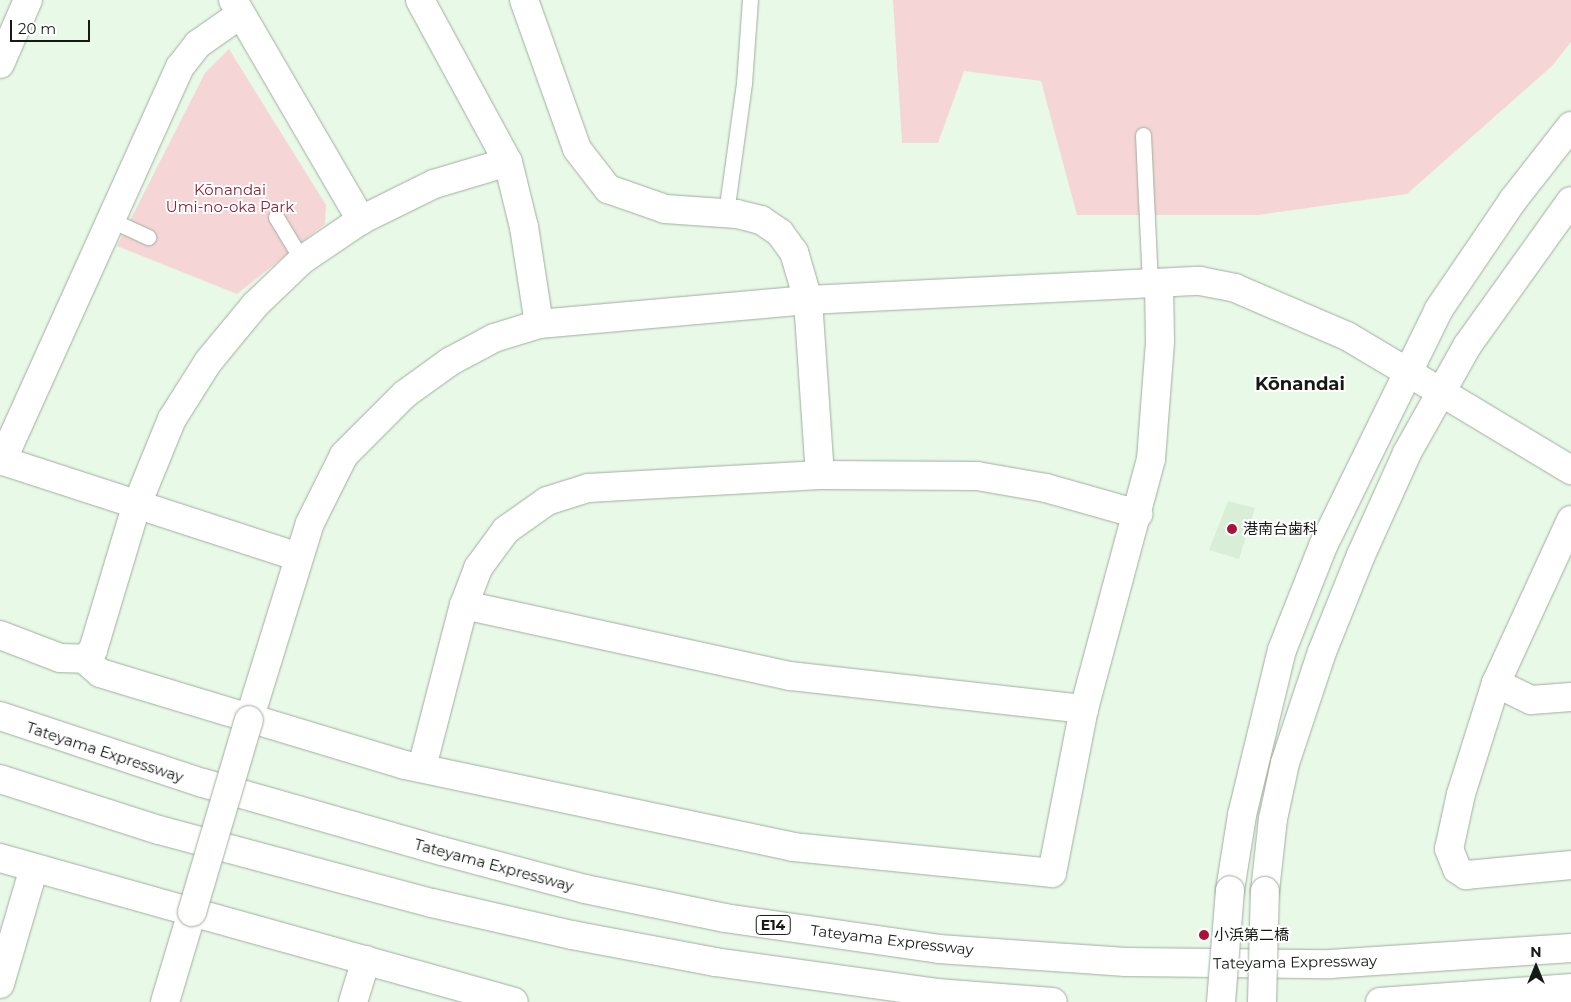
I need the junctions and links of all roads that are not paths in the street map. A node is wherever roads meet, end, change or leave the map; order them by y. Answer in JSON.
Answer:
{"nodes":[{"id":1,"x":28,"y":0,"type":"edge"},
{"id":2,"x":420,"y":0,"type":"edge"},
{"id":3,"x":524,"y":0,"type":"edge"},
{"id":4,"x":750,"y":0,"type":"edge"},
{"id":5,"x":237,"y":7,"type":"edge"},
{"id":6,"x":0,"y":64,"type":"edge"},
{"id":7,"x":1571,"y":126,"type":"edge"},
{"id":8,"x":1143,"y":135,"type":"dead end"},
{"id":9,"x":508,"y":162,"type":"junction"},
{"id":10,"x":1571,"y":201,"type":"edge"},
{"id":11,"x":726,"y":213,"type":"junction"},
{"id":12,"x":276,"y":217,"type":"dead end"},
{"id":13,"x":111,"y":220,"type":"junction"},
{"id":14,"x":361,"y":220,"type":"junction"},
{"id":15,"x":148,"y":237,"type":"dead end"},
{"id":16,"x":302,"y":260,"type":"junction"},
{"id":17,"x":1155,"y":283,"type":"junction"},
{"id":18,"x":808,"y":300,"type":"junction"},
{"id":19,"x":539,"y":324,"type":"junction"},
{"id":20,"x":1407,"y":371,"type":"junction"},
{"id":21,"x":1441,"y":392,"type":"junction"},
{"id":22,"x":1,"y":461,"type":"edge"},
{"id":23,"x":1571,"y":470,"type":"edge"},
{"id":24,"x":820,"y":475,"type":"junction"},
{"id":25,"x":136,"y":507,"type":"junction"},
{"id":26,"x":1138,"y":514,"type":"junction"},
{"id":27,"x":1571,"y":520,"type":"edge"},
{"id":28,"x":298,"y":557,"type":"junction"},
{"id":29,"x":464,"y":605,"type":"junction"},
{"id":30,"x":0,"y":635,"type":"edge"},
{"id":31,"x":84,"y":659,"type":"junction"},
{"id":32,"x":1496,"y":683,"type":"junction"},
{"id":33,"x":1571,"y":697,"type":"edge"},
{"id":34,"x":1084,"y":709,"type":"junction"},
{"id":35,"x":0,"y":716,"type":"edge"},
{"id":36,"x":249,"y":720,"type":"junction"},
{"id":37,"x":422,"y":766,"type":"junction"},
{"id":38,"x":0,"y":779,"type":"edge"},
{"id":39,"x":0,"y":858,"type":"edge"},
{"id":40,"x":1571,"y":866,"type":"edge"},
{"id":41,"x":34,"y":868,"type":"junction"},
{"id":42,"x":192,"y":912,"type":"junction"},
{"id":43,"x":1571,"y":948,"type":"edge"},
{"id":44,"x":366,"y":960,"type":"junction"},
{"id":45,"x":0,"y":984,"type":"edge"},
{"id":46,"x":1571,"y":988,"type":"edge"},
{"id":47,"x":165,"y":1002,"type":"edge"},
{"id":48,"x":353,"y":1002,"type":"edge"},
{"id":49,"x":514,"y":1002,"type":"edge"},
{"id":50,"x":1053,"y":1002,"type":"edge"},
{"id":51,"x":1221,"y":1002,"type":"edge"},
{"id":52,"x":1262,"y":1002,"type":"edge"},
{"id":53,"x":1380,"y":1002,"type":"edge"}],
"edges":[{"from":1,"to":6,"type":"main road"},
{"from":2,"to":9,"type":"main road"},
{"from":3,"to":11,"type":"main road"},
{"from":4,"to":11,"type":"lane"},
{"from":5,"to":13,"type":"main road"},
{"from":5,"to":14,"type":"main road"},
{"from":7,"to":20,"type":"main road"},
{"from":8,"to":17,"type":"lane"},
{"from":9,"to":14,"type":"main road"},
{"from":9,"to":19,"type":"main road"},
{"from":10,"to":21,"type":"main road"},
{"from":11,"to":18,"type":"main road"},
{"from":12,"to":16,"type":"lane"},
{"from":13,"to":15,"type":"lane"},
{"from":13,"to":22,"type":"main road"},
{"from":14,"to":16,"type":"main road"},
{"from":16,"to":25,"type":"main road"},
{"from":17,"to":18,"type":"main road"},
{"from":17,"to":20,"type":"main road"},
{"from":17,"to":26,"type":"main road"},
{"from":18,"to":19,"type":"main road"},
{"from":18,"to":24,"type":"main road"},
{"from":19,"to":28,"type":"main road"},
{"from":20,"to":21,"type":"main road"},
{"from":20,"to":51,"type":"main road","bridge":true},
{"from":21,"to":23,"type":"main road"},
{"from":21,"to":52,"type":"main road","bridge":true},
{"from":22,"to":25,"type":"main road"},
{"from":24,"to":26,"type":"main road"},
{"from":24,"to":29,"type":"main road"},
{"from":25,"to":28,"type":"main road"},
{"from":25,"to":31,"type":"main road"},
{"from":26,"to":34,"type":"main road"},
{"from":27,"to":32,"type":"main road"},
{"from":28,"to":36,"type":"main road"},
{"from":29,"to":34,"type":"main road"},
{"from":29,"to":37,"type":"main road"},
{"from":30,"to":31,"type":"main road"},
{"from":31,"to":36,"type":"main road"},
{"from":32,"to":33,"type":"main road"},
{"from":32,"to":40,"type":"main road"},
{"from":34,"to":37,"type":"main road"},
{"from":35,"to":43,"type":"main road","name":"Tateyama Expressway","number":"E14"},
{"from":36,"to":37,"type":"main road"},
{"from":36,"to":42,"type":"main road","bridge":true},
{"from":38,"to":50,"type":"main road"},
{"from":39,"to":41,"type":"main road"},
{"from":41,"to":42,"type":"main road"},
{"from":41,"to":45,"type":"main road"},
{"from":42,"to":44,"type":"main road"},
{"from":42,"to":47,"type":"main road"},
{"from":44,"to":48,"type":"main road"},
{"from":44,"to":49,"type":"main road"},
{"from":46,"to":53,"type":"main road"}]}
